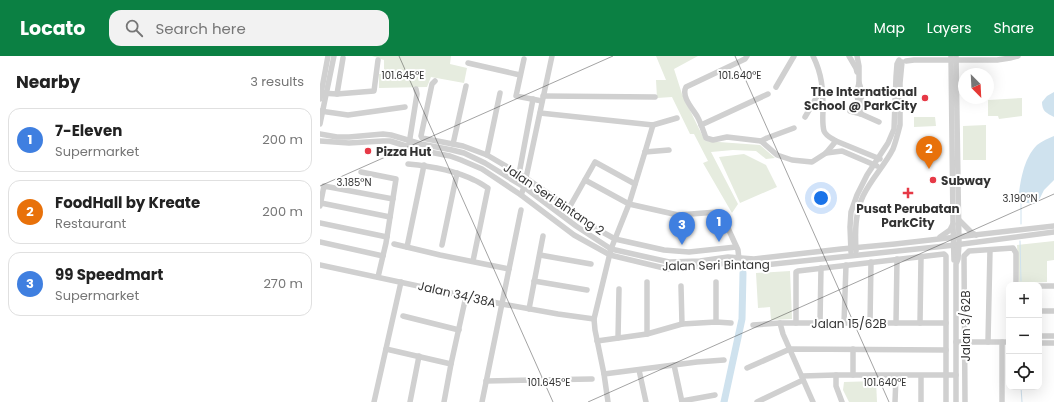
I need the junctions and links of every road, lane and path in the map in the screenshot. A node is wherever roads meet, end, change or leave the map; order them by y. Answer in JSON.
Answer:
{"nodes":[{"id":1,"x":328,"y":56,"type":"edge"},
{"id":2,"x":334,"y":56,"type":"edge"},
{"id":3,"x":552,"y":56,"type":"edge"},
{"id":4,"x":748,"y":56,"type":"edge"},
{"id":5,"x":794,"y":56,"type":"edge"},
{"id":6,"x":813,"y":56,"type":"edge"},
{"id":7,"x":849,"y":56,"type":"edge"},
{"id":8,"x":856,"y":56,"type":"edge"},
{"id":9,"x":1018,"y":56,"type":"edge"},
{"id":10,"x":343,"y":58,"type":"dead end"},
{"id":11,"x":954,"y":58,"type":"edge"},
{"id":12,"x":524,"y":59,"type":"dead end"},
{"id":13,"x":902,"y":59,"type":"edge"},
{"id":14,"x":378,"y":60,"type":"dead end"},
{"id":15,"x":940,"y":60,"type":"junction"},
{"id":16,"x":966,"y":60,"type":"junction"},
{"id":17,"x":468,"y":63,"type":"dead end"},
{"id":18,"x":954,"y":70,"type":"junction"},
{"id":19,"x":520,"y":75,"type":"junction"},
{"id":20,"x":858,"y":76,"type":"junction"},
{"id":21,"x":435,"y":81,"type":"dead end"},
{"id":22,"x":321,"y":84,"type":"edge"},
{"id":23,"x":466,"y":86,"type":"dead end"},
{"id":24,"x":776,"y":87,"type":"dead end"},
{"id":25,"x":822,"y":88,"type":"junction"},
{"id":26,"x":416,"y":89,"type":"dead end"},
{"id":27,"x":500,"y":93,"type":"dead end"},
{"id":28,"x":337,"y":94,"type":"junction"},
{"id":29,"x":768,"y":94,"type":"dead end"},
{"id":30,"x":322,"y":95,"type":"edge"},
{"id":31,"x":655,"y":97,"type":"dead end"},
{"id":32,"x":534,"y":99,"type":"junction"},
{"id":33,"x":543,"y":99,"type":"junction"},
{"id":34,"x":405,"y":107,"type":"dead end"},
{"id":35,"x":321,"y":111,"type":"edge"},
{"id":36,"x":850,"y":111,"type":"dead end"},
{"id":37,"x":540,"y":113,"type":"junction"},
{"id":38,"x":861,"y":114,"type":"junction"},
{"id":39,"x":805,"y":117,"type":"dead end"},
{"id":40,"x":677,"y":118,"type":"dead end"},
{"id":41,"x":879,"y":122,"type":"dead end"},
{"id":42,"x":320,"y":124,"type":"edge"},
{"id":43,"x":955,"y":124,"type":"junction"},
{"id":44,"x":653,"y":125,"type":"junction"},
{"id":45,"x":701,"y":125,"type":"junction"},
{"id":46,"x":794,"y":128,"type":"dead end"},
{"id":47,"x":320,"y":134,"type":"edge"},
{"id":48,"x":320,"y":141,"type":"edge"},
{"id":49,"x":761,"y":141,"type":"junction"},
{"id":50,"x":836,"y":141,"type":"junction"},
{"id":51,"x":409,"y":144,"type":"junction"},
{"id":52,"x":453,"y":144,"type":"junction"},
{"id":53,"x":669,"y":150,"type":"dead end"},
{"id":54,"x":860,"y":150,"type":"junction"},
{"id":55,"x":645,"y":152,"type":"junction"},
{"id":56,"x":826,"y":153,"type":"junction"},
{"id":57,"x":487,"y":155,"type":"junction"},
{"id":58,"x":857,"y":156,"type":"junction"},
{"id":59,"x":878,"y":158,"type":"junction"},
{"id":60,"x":408,"y":164,"type":"dead end"},
{"id":61,"x":874,"y":164,"type":"junction"},
{"id":62,"x":883,"y":164,"type":"junction"},
{"id":63,"x":424,"y":165,"type":"junction"},
{"id":64,"x":361,"y":172,"type":"dead end"},
{"id":65,"x":457,"y":173,"type":"junction"},
{"id":66,"x":520,"y":174,"type":"junction"},
{"id":67,"x":526,"y":178,"type":"junction"},
{"id":68,"x":585,"y":180,"type":"junction"},
{"id":69,"x":635,"y":184,"type":"junction"},
{"id":70,"x":524,"y":187,"type":"junction"},
{"id":71,"x":520,"y":195,"type":"junction"},
{"id":72,"x":393,"y":199,"type":"junction"},
{"id":73,"x":629,"y":204,"type":"junction"},
{"id":74,"x":320,"y":205,"type":"edge"},
{"id":75,"x":569,"y":208,"type":"junction"},
{"id":76,"x":521,"y":210,"type":"dead end"},
{"id":77,"x":390,"y":217,"type":"junction"},
{"id":78,"x":959,"y":220,"type":"junction"},
{"id":79,"x":320,"y":223,"type":"edge"},
{"id":80,"x":953,"y":224,"type":"junction"},
{"id":81,"x":1054,"y":226,"type":"edge"},
{"id":82,"x":1054,"y":232,"type":"edge"},
{"id":83,"x":976,"y":235,"type":"junction"},
{"id":84,"x":544,"y":236,"type":"dead end"},
{"id":85,"x":387,"y":237,"type":"junction"},
{"id":86,"x":956,"y":237,"type":"junction"},
{"id":87,"x":615,"y":239,"type":"junction"},
{"id":88,"x":853,"y":239,"type":"junction"},
{"id":89,"x":936,"y":239,"type":"junction"},
{"id":90,"x":320,"y":242,"type":"edge"},
{"id":91,"x":394,"y":244,"type":"dead end"},
{"id":92,"x":442,"y":245,"type":"dead end"},
{"id":93,"x":957,"y":245,"type":"junction"},
{"id":94,"x":407,"y":247,"type":"junction"},
{"id":95,"x":736,"y":247,"type":"junction"},
{"id":96,"x":867,"y":247,"type":"junction"},
{"id":97,"x":853,"y":248,"type":"junction"},
{"id":98,"x":611,"y":249,"type":"junction"},
{"id":99,"x":841,"y":250,"type":"junction"},
{"id":100,"x":990,"y":250,"type":"junction"},
{"id":101,"x":540,"y":255,"type":"junction"},
{"id":102,"x":610,"y":255,"type":"junction"},
{"id":103,"x":854,"y":255,"type":"junction"},
{"id":104,"x":383,"y":256,"type":"junction"},
{"id":105,"x":921,"y":257,"type":"junction"},
{"id":106,"x":738,"y":258,"type":"junction"},
{"id":107,"x":896,"y":260,"type":"junction"},
{"id":108,"x":473,"y":261,"type":"junction"},
{"id":109,"x":871,"y":262,"type":"junction"},
{"id":110,"x":320,"y":264,"type":"edge"},
{"id":111,"x":590,"y":264,"type":"dead end"},
{"id":112,"x":748,"y":265,"type":"junction"},
{"id":113,"x":846,"y":265,"type":"junction"},
{"id":114,"x":820,"y":268,"type":"junction"},
{"id":115,"x":509,"y":269,"type":"junction"},
{"id":116,"x":378,"y":277,"type":"junction"},
{"id":117,"x":534,"y":281,"type":"junction"},
{"id":118,"x":401,"y":282,"type":"junction"},
{"id":119,"x":647,"y":282,"type":"dead end"},
{"id":120,"x":716,"y":282,"type":"dead end"},
{"id":121,"x":1016,"y":282,"type":"edge"},
{"id":122,"x":681,"y":286,"type":"dead end"},
{"id":123,"x":1042,"y":286,"type":"edge"},
{"id":124,"x":1054,"y":286,"type":"edge"},
{"id":125,"x":619,"y":289,"type":"dead end"},
{"id":126,"x":587,"y":290,"type":"dead end"},
{"id":127,"x":466,"y":296,"type":"junction"},
{"id":128,"x":502,"y":304,"type":"junction"},
{"id":129,"x":529,"y":309,"type":"junction"},
{"id":130,"x":1042,"y":311,"type":"edge"},
{"id":131,"x":1054,"y":311,"type":"edge"},
{"id":132,"x":403,"y":316,"type":"dead end"},
{"id":133,"x":594,"y":319,"type":"junction"},
{"id":134,"x":716,"y":322,"type":"junction"},
{"id":135,"x":731,"y":323,"type":"dead end"},
{"id":136,"x":780,"y":323,"type":"junction"},
{"id":137,"x":796,"y":323,"type":"junction"},
{"id":138,"x":820,"y":323,"type":"junction"},
{"id":139,"x":844,"y":323,"type":"junction"},
{"id":140,"x":870,"y":323,"type":"junction"},
{"id":141,"x":896,"y":323,"type":"junction"},
{"id":142,"x":920,"y":323,"type":"junction"},
{"id":143,"x":946,"y":323,"type":"junction"},
{"id":144,"x":682,"y":324,"type":"junction"},
{"id":145,"x":753,"y":325,"type":"dead end"},
{"id":146,"x":459,"y":330,"type":"junction"},
{"id":147,"x":647,"y":334,"type":"junction"},
{"id":148,"x":1042,"y":336,"type":"edge"},
{"id":149,"x":1054,"y":336,"type":"edge"},
{"id":150,"x":618,"y":338,"type":"junction"},
{"id":151,"x":597,"y":341,"type":"junction"},
{"id":152,"x":956,"y":342,"type":"junction"},
{"id":153,"x":965,"y":342,"type":"junction"},
{"id":154,"x":988,"y":342,"type":"junction"},
{"id":155,"x":1002,"y":342,"type":"junction"},
{"id":156,"x":1006,"y":342,"type":"edge"},
{"id":157,"x":1042,"y":343,"type":"edge"},
{"id":158,"x":1054,"y":343,"type":"edge"},
{"id":159,"x":386,"y":348,"type":"junction"},
{"id":160,"x":790,"y":349,"type":"junction"},
{"id":161,"x":853,"y":349,"type":"junction"},
{"id":162,"x":946,"y":350,"type":"junction"},
{"id":163,"x":419,"y":356,"type":"junction"},
{"id":164,"x":724,"y":360,"type":"dead end"},
{"id":165,"x":452,"y":364,"type":"junction"},
{"id":166,"x":674,"y":365,"type":"junction"},
{"id":167,"x":747,"y":368,"type":"dead end"},
{"id":168,"x":639,"y":370,"type":"junction"},
{"id":169,"x":604,"y":374,"type":"junction"},
{"id":170,"x":853,"y":375,"type":"junction"},
{"id":171,"x":946,"y":375,"type":"junction"},
{"id":172,"x":836,"y":376,"type":"junction"},
{"id":173,"x":896,"y":376,"type":"junction"},
{"id":174,"x":920,"y":376,"type":"junction"},
{"id":175,"x":956,"y":376,"type":"junction"},
{"id":176,"x":802,"y":378,"type":"junction"},
{"id":177,"x":592,"y":379,"type":"dead end"},
{"id":178,"x":486,"y":381,"type":"junction"},
{"id":179,"x":715,"y":395,"type":"dead end"},
{"id":180,"x":772,"y":395,"type":"junction"},
{"id":181,"x":374,"y":402,"type":"edge"},
{"id":182,"x":410,"y":402,"type":"edge"},
{"id":183,"x":444,"y":402,"type":"edge"},
{"id":184,"x":482,"y":402,"type":"edge"},
{"id":185,"x":610,"y":402,"type":"edge"},
{"id":186,"x":646,"y":402,"type":"edge"},
{"id":187,"x":682,"y":402,"type":"edge"},
{"id":188,"x":758,"y":402,"type":"edge"},
{"id":189,"x":775,"y":402,"type":"edge"},
{"id":190,"x":813,"y":402,"type":"edge"},
{"id":191,"x":842,"y":402,"type":"edge"},
{"id":192,"x":895,"y":402,"type":"edge"},
{"id":193,"x":921,"y":402,"type":"edge"},
{"id":194,"x":946,"y":402,"type":"edge"},
{"id":195,"x":956,"y":402,"type":"edge"},
{"id":196,"x":965,"y":402,"type":"edge"},
{"id":197,"x":1002,"y":402,"type":"edge"}],
"edges":[{"from":1,"to":22,"type":"street"},
{"from":2,"to":30,"type":"street"},
{"from":3,"to":33,"type":"street"},
{"from":4,"to":45,"type":"street"},
{"from":5,"to":24,"type":"street"},
{"from":6,"to":25,"type":"street"},
{"from":7,"to":8,"type":"street"},
{"from":7,"to":20,"type":"street"},
{"from":8,"to":20,"type":"street"},
{"from":9,"to":16,"type":"street"},
{"from":10,"to":28,"type":"street"},
{"from":11,"to":15,"type":"street"},
{"from":11,"to":16,"type":"street"},
{"from":11,"to":18,"type":"street"},
{"from":12,"to":19,"type":"street"},
{"from":13,"to":15,"type":"street"},
{"from":13,"to":59,"type":"street"},
{"from":13,"to":62,"type":"street"},
{"from":14,"to":28,"type":"street"},
{"from":15,"to":18,"type":"street"},
{"from":16,"to":18,"type":"street"},
{"from":17,"to":19,"type":"street"},
{"from":18,"to":43,"type":"street"},
{"from":19,"to":32,"type":"street"},
{"from":20,"to":38,"type":"street"},
{"from":21,"to":52,"type":"street","name":"Jalan Seri Bintang 2"},
{"from":22,"to":30,"type":"street"},
{"from":23,"to":52,"type":"street"},
{"from":25,"to":39,"type":"street"},
{"from":25,"to":50,"type":"street"},
{"from":26,"to":51,"type":"street"},
{"from":27,"to":57,"type":"street"},
{"from":28,"to":30,"type":"street"},
{"from":29,"to":45,"type":"street"},
{"from":30,"to":35,"type":"street"},
{"from":31,"to":33,"type":"street"},
{"from":32,"to":33,"type":"street"},
{"from":32,"to":66,"type":"street"},
{"from":33,"to":37,"type":"street"},
{"from":34,"to":35,"type":"street"},
{"from":35,"to":42,"type":"street"},
{"from":36,"to":38,"type":"street"},
{"from":37,"to":44,"type":"street"},
{"from":37,"to":67,"type":"street"},
{"from":38,"to":41,"type":"street"},
{"from":40,"to":44,"type":"street"},
{"from":43,"to":78,"type":"street"},
{"from":43,"to":80,"type":"street"},
{"from":44,"to":55,"type":"street"},
{"from":45,"to":49,"type":"street"},
{"from":46,"to":49,"type":"street"},
{"from":47,"to":51,"type":"street"},
{"from":48,"to":51,"type":"street"},
{"from":49,"to":56,"type":"street"},
{"from":50,"to":54,"type":"street"},
{"from":50,"to":56,"type":"street"},
{"from":51,"to":70,"type":"street","name":"Jalan Seri Bintang"},
{"from":51,"to":71,"type":"street","name":"Jalan Seri Bintang"},
{"from":52,"to":57,"type":"street","name":"Jalan Seri Bintang 2"},
{"from":53,"to":55,"type":"street"},
{"from":54,"to":58,"type":"street"},
{"from":54,"to":59,"type":"street"},
{"from":55,"to":69,"type":"street"},
{"from":56,"to":58,"type":"street"},
{"from":57,"to":66,"type":"street","name":"Jalan Seri Bintang 2"},
{"from":58,"to":61,"type":"street"},
{"from":59,"to":61,"type":"street"},
{"from":59,"to":62,"type":"street"},
{"from":60,"to":63,"type":"street"},
{"from":61,"to":62,"type":"street"},
{"from":61,"to":88,"type":"street"},
{"from":62,"to":88,"type":"street"},
{"from":63,"to":65,"type":"street"},
{"from":63,"to":94,"type":"street"},
{"from":64,"to":72,"type":"street"},
{"from":65,"to":92,"type":"street"},
{"from":65,"to":108,"type":"street"},
{"from":66,"to":67,"type":"street","name":"Jalan Seri Bintang 2"},
{"from":67,"to":70,"type":"street"},
{"from":67,"to":75,"type":"street","name":"Jalan Seri Bintang 2"},
{"from":68,"to":69,"type":"street"},
{"from":68,"to":73,"type":"street"},
{"from":68,"to":75,"type":"street"},
{"from":69,"to":73,"type":"street"},
{"from":70,"to":71,"type":"street"},
{"from":70,"to":98,"type":"street","name":"Jalan Seri Bintang"},
{"from":71,"to":102,"type":"street","name":"Jalan Seri Bintang"},
{"from":72,"to":74,"type":"street"},
{"from":72,"to":77,"type":"street"},
{"from":73,"to":87,"type":"street"},
{"from":73,"to":95,"type":"street"},
{"from":74,"to":77,"type":"street"},
{"from":75,"to":87,"type":"street","name":"Jalan Seri Bintang 2"},
{"from":76,"to":115,"type":"street"},
{"from":77,"to":85,"type":"street"},
{"from":78,"to":83,"type":"street"},
{"from":78,"to":86,"type":"street"},
{"from":79,"to":85,"type":"street"},
{"from":80,"to":86,"type":"street"},
{"from":80,"to":89,"type":"street"},
{"from":81,"to":83,"type":"street","name":"Jalan Seri Bintang"},
{"from":82,"to":93,"type":"street","name":"Jalan Seri Bintang"},
{"from":83,"to":86,"type":"street","name":"Jalan Seri Bintang"},
{"from":84,"to":101,"type":"street"},
{"from":85,"to":104,"type":"street"},
{"from":86,"to":89,"type":"street","name":"Jalan Seri Bintang"},
{"from":86,"to":93,"type":"street","name":"Jalan 3/62B"},
{"from":87,"to":95,"type":"street","name":"Jalan Seri Bintang 2"},
{"from":87,"to":98,"type":"street"},
{"from":88,"to":96,"type":"street"},
{"from":88,"to":97,"type":"street"},
{"from":88,"to":99,"type":"street"},
{"from":89,"to":96,"type":"street","name":"Jalan Seri Bintang"},
{"from":90,"to":104,"type":"street"},
{"from":91,"to":94,"type":"street"},
{"from":93,"to":103,"type":"street","name":"Jalan Seri Bintang"},
{"from":93,"to":152,"type":"street","name":"Jalan 3/62B"},
{"from":94,"to":108,"type":"street"},
{"from":95,"to":106,"type":"street"},
{"from":96,"to":97,"type":"street","name":"Jalan Seri Bintang"},
{"from":97,"to":99,"type":"street","name":"Jalan Seri Bintang"},
{"from":97,"to":103,"type":"street"},
{"from":98,"to":102,"type":"street"},
{"from":98,"to":106,"type":"street","name":"Jalan Seri Bintang"},
{"from":99,"to":106,"type":"street","name":"Jalan Seri Bintang"},
{"from":100,"to":121,"type":"street"},
{"from":100,"to":153,"type":"street","name":"Jalan 3/62B"},
{"from":100,"to":154,"type":"street"},
{"from":101,"to":111,"type":"street"},
{"from":101,"to":117,"type":"street"},
{"from":102,"to":112,"type":"street","name":"Jalan Seri Bintang"},
{"from":102,"to":133,"type":"street"},
{"from":103,"to":112,"type":"street","name":"Jalan Seri Bintang"},
{"from":104,"to":116,"type":"street"},
{"from":105,"to":107,"type":"street"},
{"from":105,"to":142,"type":"street"},
{"from":105,"to":143,"type":"street","name":"Jalan 3/62B"},
{"from":106,"to":112,"type":"street"},
{"from":107,"to":109,"type":"street"},
{"from":107,"to":141,"type":"street"},
{"from":108,"to":115,"type":"street"},
{"from":109,"to":113,"type":"street"},
{"from":109,"to":140,"type":"street"},
{"from":110,"to":116,"type":"street","name":"Jalan 34/38A"},
{"from":113,"to":114,"type":"street"},
{"from":113,"to":139,"type":"street"},
{"from":114,"to":137,"type":"street"},
{"from":114,"to":138,"type":"street"},
{"from":115,"to":128,"type":"street"},
{"from":116,"to":118,"type":"street","name":"Jalan 34/38A"},
{"from":117,"to":126,"type":"street"},
{"from":117,"to":129,"type":"street"},
{"from":118,"to":127,"type":"street","name":"Jalan 34/38A"},
{"from":118,"to":159,"type":"street"},
{"from":119,"to":147,"type":"street"},
{"from":120,"to":134,"type":"street"},
{"from":122,"to":144,"type":"street"},
{"from":123,"to":124,"type":"street"},
{"from":125,"to":150,"type":"street"},
{"from":127,"to":128,"type":"street","name":"Jalan 34/38A"},
{"from":127,"to":146,"type":"street"},
{"from":128,"to":129,"type":"street","name":"Jalan 34/38A"},
{"from":128,"to":178,"type":"street"},
{"from":129,"to":133,"type":"street","name":"Jalan 34/38A"},
{"from":130,"to":131,"type":"street"},
{"from":132,"to":146,"type":"street"},
{"from":133,"to":151,"type":"street"},
{"from":134,"to":135,"type":"street"},
{"from":134,"to":144,"type":"street"},
{"from":136,"to":137,"type":"street","name":"Jalan 15/62B"},
{"from":136,"to":145,"type":"street","name":"Jalan 15/62B"},
{"from":136,"to":160,"type":"street"},
{"from":137,"to":138,"type":"street","name":"Jalan 15/62B"},
{"from":138,"to":139,"type":"street","name":"Jalan 15/62B"},
{"from":139,"to":140,"type":"street","name":"Jalan 15/62B"},
{"from":140,"to":141,"type":"street","name":"Jalan 15/62B"},
{"from":141,"to":142,"type":"street","name":"Jalan 15/62B"},
{"from":142,"to":143,"type":"street","name":"Jalan 15/62B"},
{"from":143,"to":162,"type":"street","name":"Jalan 3/62B"},
{"from":144,"to":147,"type":"street"},
{"from":146,"to":165,"type":"street"},
{"from":147,"to":150,"type":"street"},
{"from":148,"to":149,"type":"street"},
{"from":150,"to":151,"type":"street"},
{"from":151,"to":169,"type":"street"},
{"from":152,"to":153,"type":"street"},
{"from":152,"to":175,"type":"street","name":"Jalan 3/62B"},
{"from":153,"to":154,"type":"street"},
{"from":153,"to":196,"type":"street","name":"Jalan 3/62B"},
{"from":154,"to":155,"type":"street"},
{"from":155,"to":156,"type":"street"},
{"from":155,"to":197,"type":"street"},
{"from":157,"to":158,"type":"street"},
{"from":159,"to":163,"type":"street"},
{"from":159,"to":181,"type":"street"},
{"from":160,"to":161,"type":"street"},
{"from":160,"to":167,"type":"street"},
{"from":160,"to":176,"type":"street"},
{"from":161,"to":162,"type":"street"},
{"from":161,"to":170,"type":"street"},
{"from":162,"to":171,"type":"street","name":"Jalan 3/62B"},
{"from":163,"to":165,"type":"street"},
{"from":163,"to":182,"type":"street"},
{"from":164,"to":166,"type":"street"},
{"from":165,"to":183,"type":"street"},
{"from":166,"to":168,"type":"street"},
{"from":166,"to":187,"type":"street"},
{"from":168,"to":169,"type":"street"},
{"from":168,"to":186,"type":"street"},
{"from":169,"to":185,"type":"street"},
{"from":170,"to":172,"type":"street"},
{"from":170,"to":173,"type":"street"},
{"from":171,"to":174,"type":"street"},
{"from":171,"to":175,"type":"street"},
{"from":171,"to":194,"type":"street","name":"Jalan 3/62B"},
{"from":172,"to":176,"type":"street"},
{"from":172,"to":191,"type":"street"},
{"from":173,"to":174,"type":"street"},
{"from":173,"to":192,"type":"street"},
{"from":174,"to":193,"type":"street"},
{"from":175,"to":195,"type":"street","name":"Jalan 3/62B"},
{"from":176,"to":180,"type":"street"},
{"from":176,"to":190,"type":"street"},
{"from":177,"to":178,"type":"street"},
{"from":178,"to":184,"type":"street"},
{"from":179,"to":187,"type":"street"},
{"from":180,"to":188,"type":"street"},
{"from":180,"to":189,"type":"street"}]}
